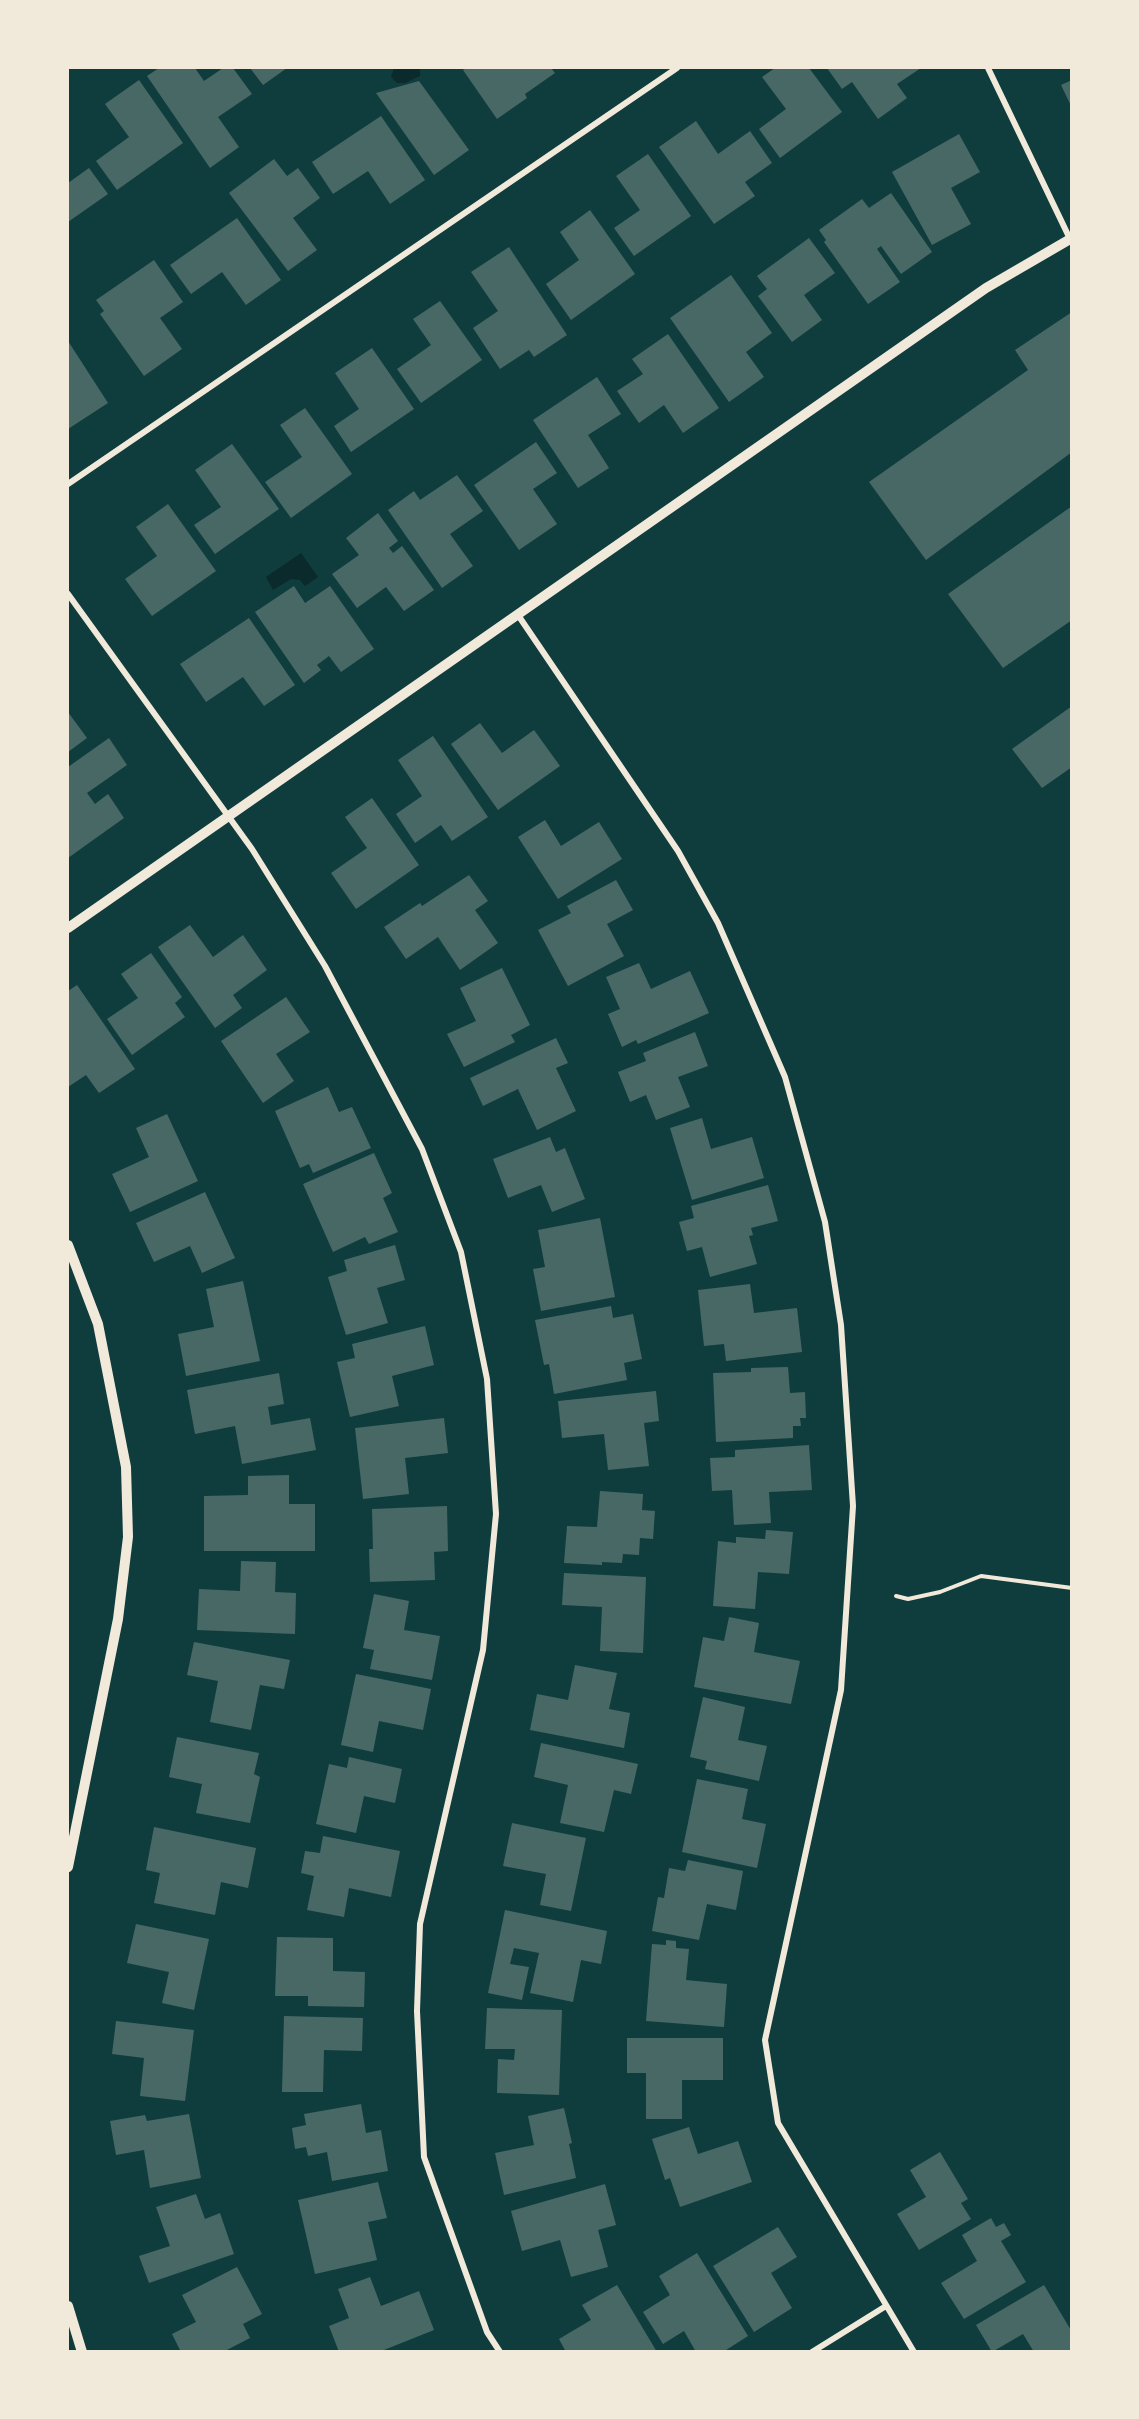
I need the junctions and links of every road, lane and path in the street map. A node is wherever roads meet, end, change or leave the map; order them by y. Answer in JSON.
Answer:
{"nodes":[{"id":1,"x":677,"y":68,"type":"edge"},
{"id":2,"x":988,"y":68,"type":"edge"},
{"id":3,"x":1071,"y":238,"type":"edge"},
{"id":4,"x":68,"y":484,"type":"edge"},
{"id":5,"x":68,"y":594,"type":"edge"},
{"id":6,"x":518,"y":615,"type":"junction"},
{"id":7,"x":228,"y":815,"type":"junction"},
{"id":8,"x":68,"y":928,"type":"edge"},
{"id":9,"x":68,"y":1245,"type":"edge"},
{"id":10,"x":1071,"y":1588,"type":"edge"},
{"id":11,"x":896,"y":1596,"type":"dead end"},
{"id":12,"x":68,"y":1867,"type":"edge"},
{"id":13,"x":68,"y":2306,"type":"edge"},
{"id":14,"x":886,"y":2306,"type":"junction"},
{"id":15,"x":82,"y":2352,"type":"edge"},
{"id":16,"x":500,"y":2352,"type":"edge"},
{"id":17,"x":812,"y":2352,"type":"edge"},
{"id":18,"x":914,"y":2352,"type":"edge"}],
"edges":[{"from":1,"to":4,"type":"street"},
{"from":2,"to":3,"type":"street"},
{"from":3,"to":6,"type":"street"},
{"from":5,"to":7,"type":"street"},
{"from":6,"to":7,"type":"street"},
{"from":6,"to":14,"type":"street"},
{"from":7,"to":8,"type":"street"},
{"from":7,"to":16,"type":"street"},
{"from":9,"to":12,"type":"street"},
{"from":10,"to":11,"type":"path"},
{"from":13,"to":15,"type":"street"},
{"from":14,"to":17,"type":"street"},
{"from":14,"to":18,"type":"street"}]}
